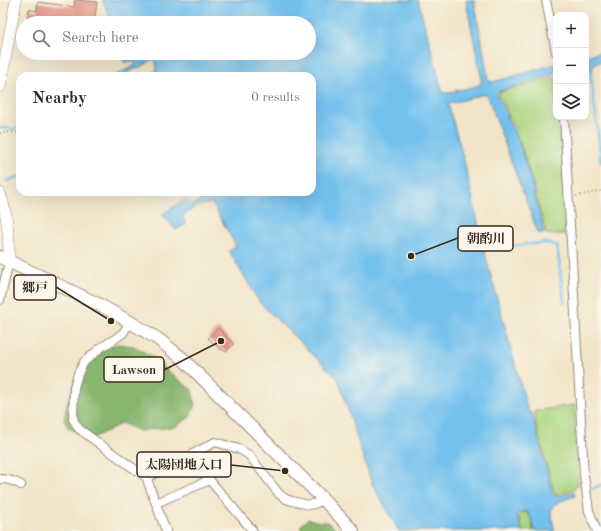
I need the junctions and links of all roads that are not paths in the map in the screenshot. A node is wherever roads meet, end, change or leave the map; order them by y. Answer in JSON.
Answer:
{"nodes":[{"id":1,"x":16,"y":0,"type":"edge"},
{"id":2,"x":546,"y":0,"type":"edge"},
{"id":3,"x":555,"y":48,"type":"edge"},
{"id":4,"x":0,"y":86,"type":"edge"},
{"id":5,"x":564,"y":120,"type":"edge"},
{"id":6,"x":0,"y":193,"type":"edge"},
{"id":7,"x":4,"y":220,"type":"edge"},
{"id":8,"x":4,"y":260,"type":"edge"},
{"id":9,"x":0,"y":300,"type":"edge"},
{"id":10,"x":130,"y":322,"type":"junction"},
{"id":11,"x":189,"y":456,"type":"junction"},
{"id":12,"x":147,"y":478,"type":"junction"},
{"id":13,"x":0,"y":479,"type":"edge"},
{"id":14,"x":210,"y":480,"type":"junction"},
{"id":15,"x":21,"y":485,"type":"dead end"},
{"id":16,"x":323,"y":499,"type":"junction"},
{"id":17,"x":156,"y":503,"type":"junction"},
{"id":18,"x":166,"y":531,"type":"edge"},
{"id":19,"x":253,"y":531,"type":"edge"},
{"id":20,"x":353,"y":531,"type":"edge"},
{"id":21,"x":597,"y":531,"type":"edge"}],
"edges":[{"from":1,"to":4,"type":"street"},
{"from":2,"to":3,"type":"street"},
{"from":5,"to":21,"type":"street"},
{"from":6,"to":7,"type":"street"},
{"from":7,"to":8,"type":"street"},
{"from":8,"to":9,"type":"street"},
{"from":8,"to":10,"type":"main road"},
{"from":10,"to":12,"type":"street"},
{"from":10,"to":16,"type":"main road"},
{"from":11,"to":12,"type":"street"},
{"from":11,"to":14,"type":"street"},
{"from":11,"to":16,"type":"street"},
{"from":12,"to":17,"type":"street"},
{"from":13,"to":15,"type":"street"},
{"from":14,"to":17,"type":"street"},
{"from":14,"to":19,"type":"street"},
{"from":16,"to":20,"type":"main road"},
{"from":17,"to":18,"type":"street"}]}
